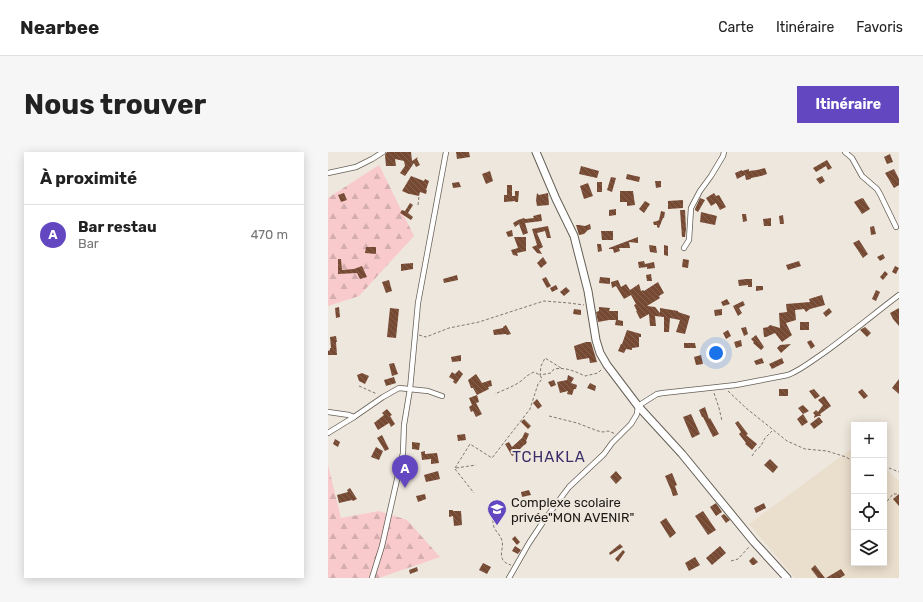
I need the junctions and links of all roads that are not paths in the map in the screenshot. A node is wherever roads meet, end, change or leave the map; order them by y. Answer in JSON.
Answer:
{"nodes":[{"id":1,"x":383,"y":152,"type":"edge"},
{"id":2,"x":446,"y":152,"type":"edge"},
{"id":3,"x":536,"y":152,"type":"edge"},
{"id":4,"x":724,"y":152,"type":"edge"},
{"id":5,"x":845,"y":152,"type":"edge"},
{"id":6,"x":328,"y":173,"type":"edge"},
{"id":7,"x":896,"y":227,"type":"dead end"},
{"id":8,"x":684,"y":248,"type":"dead end"},
{"id":9,"x":899,"y":295,"type":"edge"},
{"id":10,"x":410,"y":389,"type":"junction"},
{"id":11,"x":442,"y":396,"type":"dead end"},
{"id":12,"x":638,"y":406,"type":"junction"},
{"id":13,"x":328,"y":412,"type":"edge"},
{"id":14,"x":354,"y":417,"type":"junction"},
{"id":15,"x":328,"y":432,"type":"edge"},
{"id":16,"x":372,"y":578,"type":"edge"},
{"id":17,"x":508,"y":578,"type":"edge"},
{"id":18,"x":786,"y":578,"type":"edge"}],
"edges":[{"from":1,"to":6,"type":"street"},
{"from":2,"to":10,"type":"street"},
{"from":3,"to":12,"type":"main road"},
{"from":4,"to":8,"type":"street"},
{"from":5,"to":7,"type":"street"},
{"from":9,"to":12,"type":"street"},
{"from":10,"to":11,"type":"street"},
{"from":10,"to":14,"type":"street"},
{"from":10,"to":16,"type":"street"},
{"from":12,"to":17,"type":"street"},
{"from":12,"to":18,"type":"main road"},
{"from":13,"to":14,"type":"street"},
{"from":14,"to":15,"type":"street"}]}
